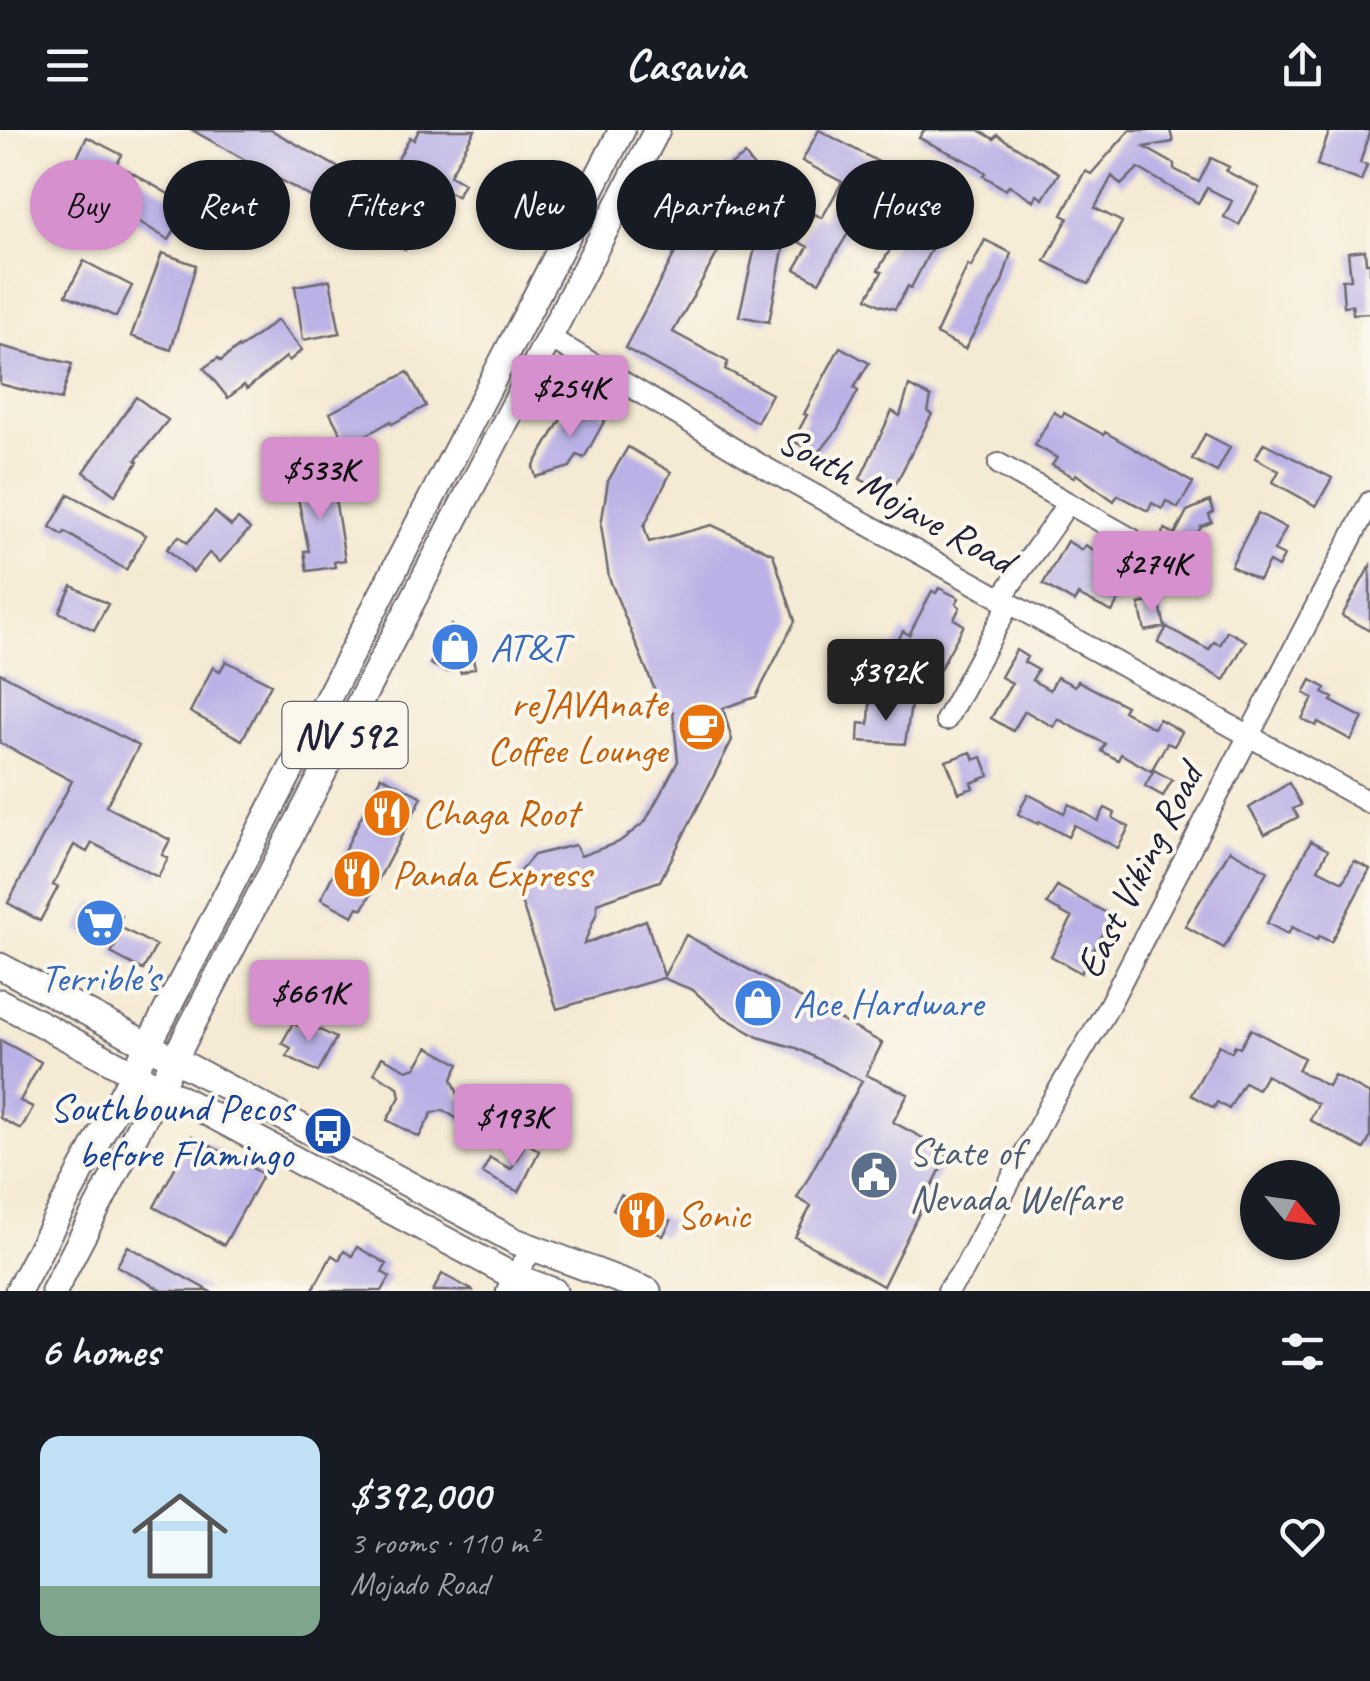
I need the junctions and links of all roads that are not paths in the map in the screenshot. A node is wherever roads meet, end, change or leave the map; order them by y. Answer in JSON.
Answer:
{"nodes":[{"id":1,"x":622,"y":130,"type":"edge"},
{"id":2,"x":657,"y":130,"type":"edge"},
{"id":3,"x":557,"y":253,"type":"junction"},
{"id":4,"x":550,"y":338,"type":"junction"},
{"id":5,"x":512,"y":340,"type":"junction"},
{"id":6,"x":502,"y":431,"type":"junction"},
{"id":7,"x":999,"y":464,"type":"dead end"},
{"id":8,"x":1370,"y":502,"type":"edge"},
{"id":9,"x":1068,"y":503,"type":"junction"},
{"id":10,"x":1132,"y":539,"type":"dead end"},
{"id":11,"x":1005,"y":602,"type":"junction"},
{"id":12,"x":372,"y":612,"type":"junction"},
{"id":13,"x":325,"y":702,"type":"junction"},
{"id":14,"x":359,"y":708,"type":"junction"},
{"id":15,"x":946,"y":720,"type":"dead end"},
{"id":16,"x":1249,"y":736,"type":"junction"},
{"id":17,"x":1370,"y":803,"type":"edge"},
{"id":18,"x":304,"y":813,"type":"junction"},
{"id":19,"x":0,"y":966,"type":"edge"},
{"id":20,"x":0,"y":1002,"type":"edge"},
{"id":21,"x":148,"y":1046,"type":"junction"},
{"id":22,"x":175,"y":1060,"type":"junction"},
{"id":23,"x":133,"y":1075,"type":"junction"},
{"id":24,"x":159,"y":1089,"type":"junction"},
{"id":25,"x":524,"y":1246,"type":"junction"},
{"id":26,"x":964,"y":1269,"type":"junction"},
{"id":27,"x":510,"y":1284,"type":"edge"},
{"id":28,"x":18,"y":1291,"type":"edge"},
{"id":29,"x":54,"y":1291,"type":"edge"},
{"id":30,"x":554,"y":1291,"type":"edge"},
{"id":31,"x":648,"y":1291,"type":"edge"},
{"id":32,"x":948,"y":1291,"type":"edge"},
{"id":33,"x":963,"y":1291,"type":"edge"}],
"edges":[{"from":1,"to":3,"type":"main road","number":"NV 592"},
{"from":2,"to":4,"type":"main road","number":"NV 592"},
{"from":3,"to":4,"type":"main road"},
{"from":3,"to":5,"type":"main road","number":"NV 592"},
{"from":4,"to":6,"type":"main road","number":"NV 592"},
{"from":4,"to":11,"type":"street","name":"South Mojave Road"},
{"from":5,"to":6,"type":"main road"},
{"from":5,"to":12,"type":"main road","number":"NV 592"},
{"from":6,"to":14,"type":"main road","number":"NV 592"},
{"from":7,"to":9,"type":"street"},
{"from":8,"to":16,"type":"street","name":"East Viking Road"},
{"from":9,"to":10,"type":"street"},
{"from":9,"to":11,"type":"street"},
{"from":11,"to":15,"type":"street"},
{"from":11,"to":16,"type":"street","name":"South Mojave Road"},
{"from":12,"to":13,"type":"main road","number":"NV 592"},
{"from":12,"to":14,"type":"main road"},
{"from":13,"to":18,"type":"main road"},
{"from":13,"to":21,"type":"main road","number":"NV 592"},
{"from":14,"to":18,"type":"main road","number":"NV 592"},
{"from":16,"to":17,"type":"street","name":"South Mojave Road"},
{"from":16,"to":26,"type":"street","name":"East Viking Road"},
{"from":18,"to":22,"type":"main road","number":"NV 592"},
{"from":19,"to":21,"type":"main road"},
{"from":20,"to":23,"type":"main road"},
{"from":21,"to":22,"type":"main road"},
{"from":21,"to":23,"type":"main road","number":"NV 592"},
{"from":22,"to":24,"type":"main road","number":"NV 592"},
{"from":22,"to":25,"type":"main road"},
{"from":23,"to":24,"type":"main road"},
{"from":23,"to":28,"type":"main road","number":"NV 592"},
{"from":24,"to":27,"type":"main road"},
{"from":24,"to":29,"type":"main road","number":"NV 592"},
{"from":25,"to":27,"type":"street"},
{"from":25,"to":31,"type":"main road"},
{"from":26,"to":32,"type":"street","name":"East Viking Road"},
{"from":26,"to":33,"type":"street","name":"East Viking Road"},
{"from":27,"to":30,"type":"main road"}]}
